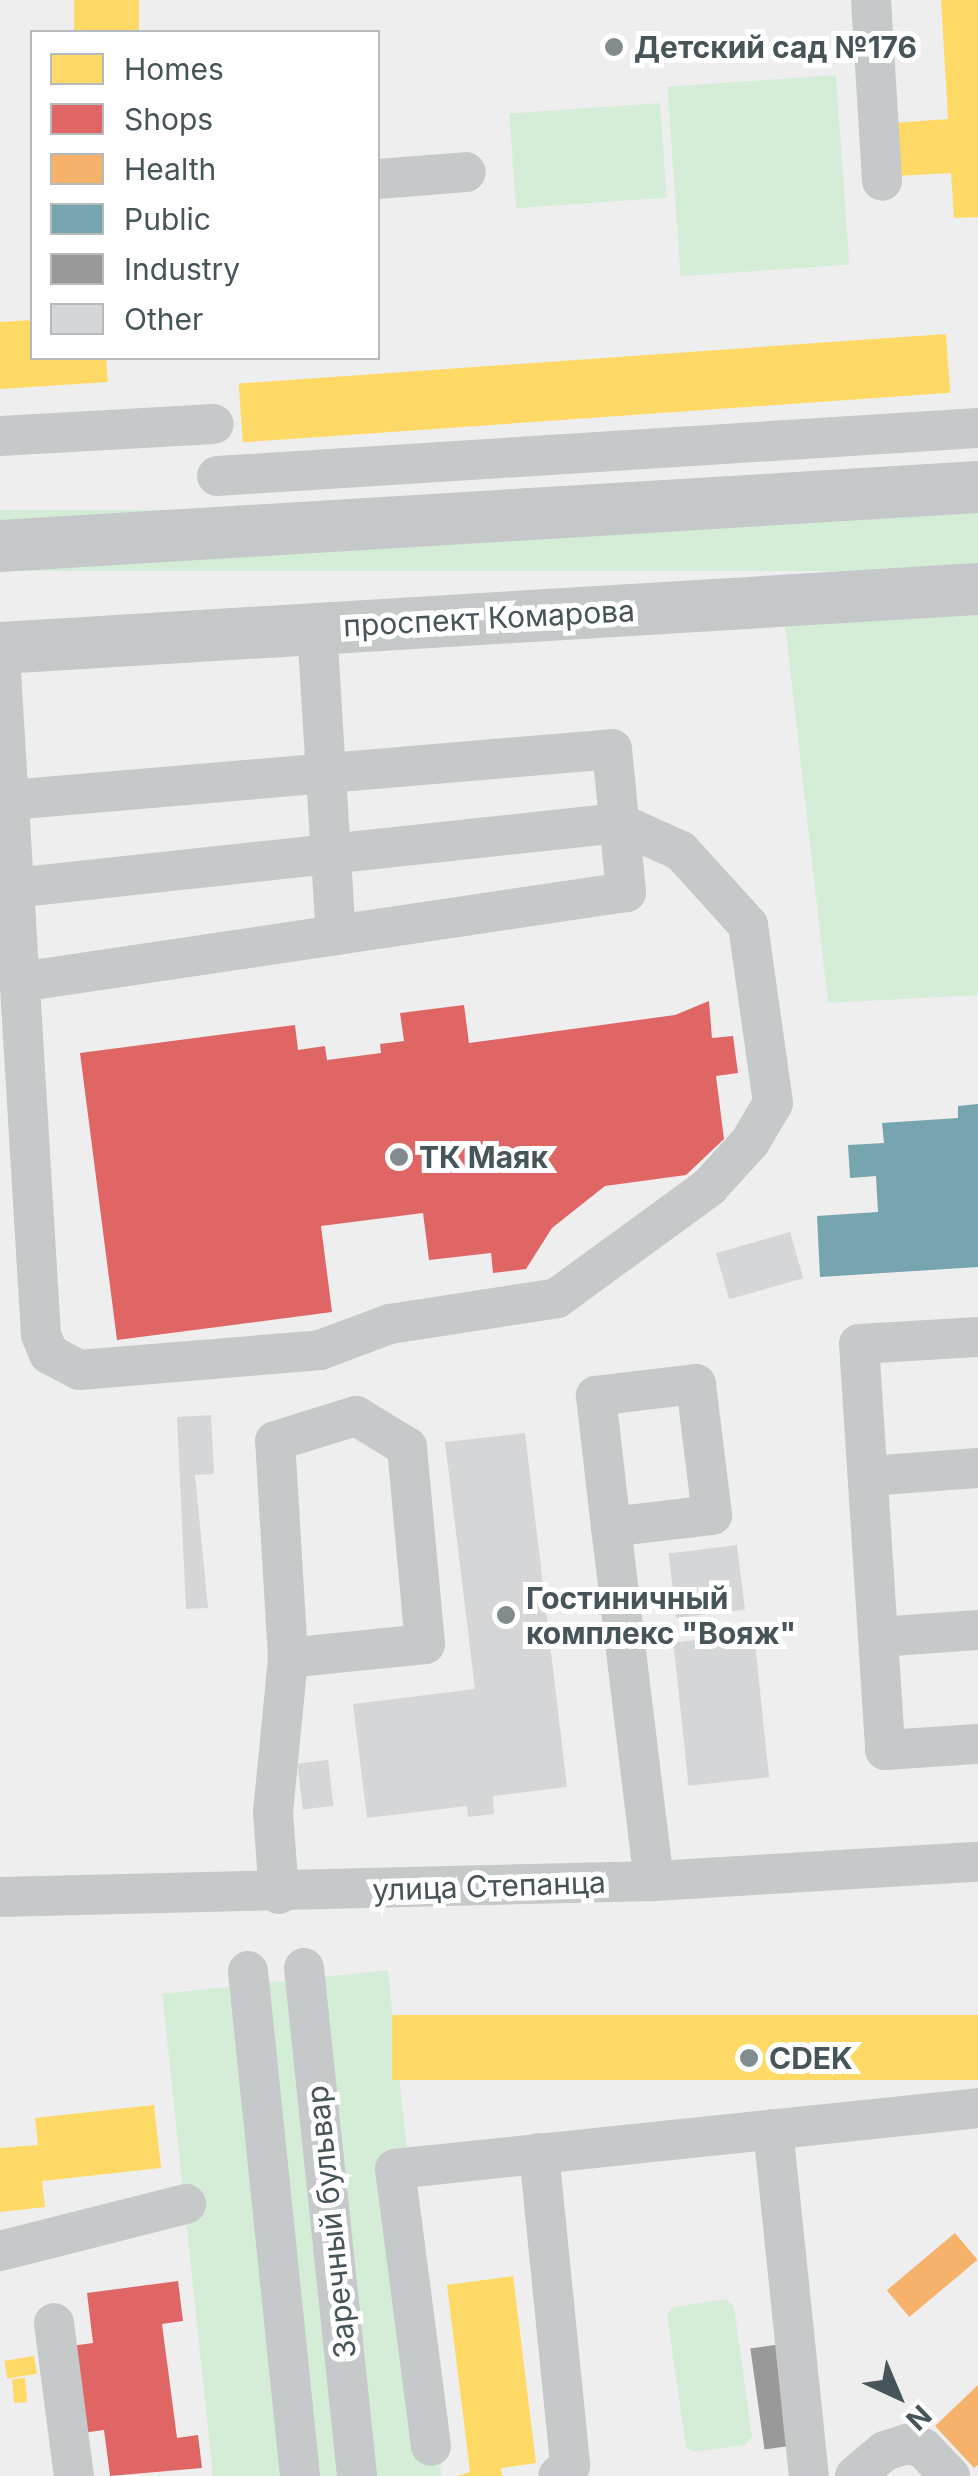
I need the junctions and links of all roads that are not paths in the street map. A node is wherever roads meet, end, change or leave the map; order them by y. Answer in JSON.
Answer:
{"nodes":[{"id":1,"x":871,"y":0,"type":"edge"},
{"id":2,"x":466,"y":172,"type":"dead end"},
{"id":3,"x":380,"y":179,"type":"edge"},
{"id":4,"x":882,"y":181,"type":"dead end"},
{"id":5,"x":214,"y":424,"type":"dead end"},
{"id":6,"x":978,"y":428,"type":"edge"},
{"id":7,"x":0,"y":436,"type":"edge"},
{"id":8,"x":217,"y":476,"type":"dead end"},
{"id":9,"x":978,"y":487,"type":"edge"},
{"id":10,"x":0,"y":546,"type":"edge"},
{"id":11,"x":978,"y":589,"type":"edge"},
{"id":12,"x":317,"y":628,"type":"junction"},
{"id":13,"x":0,"y":651,"type":"edge"},
{"id":14,"x":326,"y":774,"type":"junction"},
{"id":15,"x":9,"y":800,"type":"junction"},
{"id":16,"x":619,"y":823,"type":"junction"},
{"id":17,"x":331,"y":854,"type":"junction"},
{"id":18,"x":14,"y":888,"type":"junction"},
{"id":19,"x":336,"y":935,"type":"junction"},
{"id":20,"x":20,"y":982,"type":"junction"},
{"id":21,"x":978,"y":1336,"type":"edge"},
{"id":22,"x":978,"y":1468,"type":"edge"},
{"id":23,"x":868,"y":1476,"type":"junction"},
{"id":24,"x":612,"y":1527,"type":"dead end"},
{"id":25,"x":978,"y":1630,"type":"edge"},
{"id":26,"x":878,"y":1637,"type":"junction"},
{"id":27,"x":288,"y":1658,"type":"junction"},
{"id":28,"x":978,"y":1744,"type":"edge"},
{"id":29,"x":978,"y":1862,"type":"edge"},
{"id":30,"x":654,"y":1880,"type":"junction"},
{"id":31,"x":279,"y":1894,"type":"junction"},
{"id":32,"x":0,"y":1897,"type":"edge"},
{"id":33,"x":304,"y":1968,"type":"dead end"},
{"id":34,"x":248,"y":1971,"type":"dead end"},
{"id":35,"x":978,"y":2108,"type":"edge"},
{"id":36,"x":773,"y":2129,"type":"junction"},
{"id":37,"x":539,"y":2154,"type":"junction"},
{"id":38,"x":186,"y":2204,"type":"dead end"},
{"id":39,"x":0,"y":2251,"type":"edge"},
{"id":40,"x":54,"y":2323,"type":"dead end"},
{"id":41,"x":431,"y":2446,"type":"dead end"},
{"id":42,"x":74,"y":2476,"type":"edge"},
{"id":43,"x":300,"y":2476,"type":"edge"},
{"id":44,"x":357,"y":2476,"type":"edge"},
{"id":45,"x":558,"y":2476,"type":"edge"},
{"id":46,"x":809,"y":2476,"type":"edge"},
{"id":47,"x":855,"y":2476,"type":"edge"},
{"id":48,"x":950,"y":2476,"type":"edge"}],
"edges":[{"from":1,"to":4,"type":"street"},
{"from":2,"to":3,"type":"street"},
{"from":5,"to":7,"type":"street"},
{"from":6,"to":8,"type":"street"},
{"from":9,"to":10,"type":"main road"},
{"from":11,"to":12,"type":"main road","name":"проспект Комарова"},
{"from":12,"to":13,"type":"main road","name":"проспект Комарова"},
{"from":12,"to":14,"type":"street"},
{"from":13,"to":15,"type":"street"},
{"from":14,"to":15,"type":"street"},
{"from":14,"to":16,"type":"street"},
{"from":14,"to":17,"type":"street"},
{"from":15,"to":18,"type":"street"},
{"from":16,"to":17,"type":"street"},
{"from":16,"to":19,"type":"street"},
{"from":16,"to":20,"type":"street"},
{"from":17,"to":18,"type":"street"},
{"from":17,"to":19,"type":"street"},
{"from":18,"to":20,"type":"street"},
{"from":19,"to":20,"type":"street"},
{"from":21,"to":23,"type":"street"},
{"from":22,"to":23,"type":"street"},
{"from":23,"to":26,"type":"street"},
{"from":24,"to":30,"type":"street"},
{"from":25,"to":26,"type":"street"},
{"from":26,"to":28,"type":"street"},
{"from":27,"to":27,"type":"street"},
{"from":27,"to":31,"type":"street"},
{"from":29,"to":30,"type":"street","name":"улица Степанца"},
{"from":30,"to":31,"type":"street","name":"улица Степанца"},
{"from":31,"to":32,"type":"street","name":"улица Степанца"},
{"from":33,"to":44,"type":"street","name":"Заречный бульвар"},
{"from":34,"to":43,"type":"street","name":"Заречный бульвар"},
{"from":35,"to":36,"type":"street"},
{"from":36,"to":37,"type":"street"},
{"from":36,"to":46,"type":"street"},
{"from":37,"to":41,"type":"street"},
{"from":37,"to":45,"type":"street"},
{"from":38,"to":39,"type":"street"},
{"from":40,"to":42,"type":"street"},
{"from":47,"to":48,"type":"street"}]}
